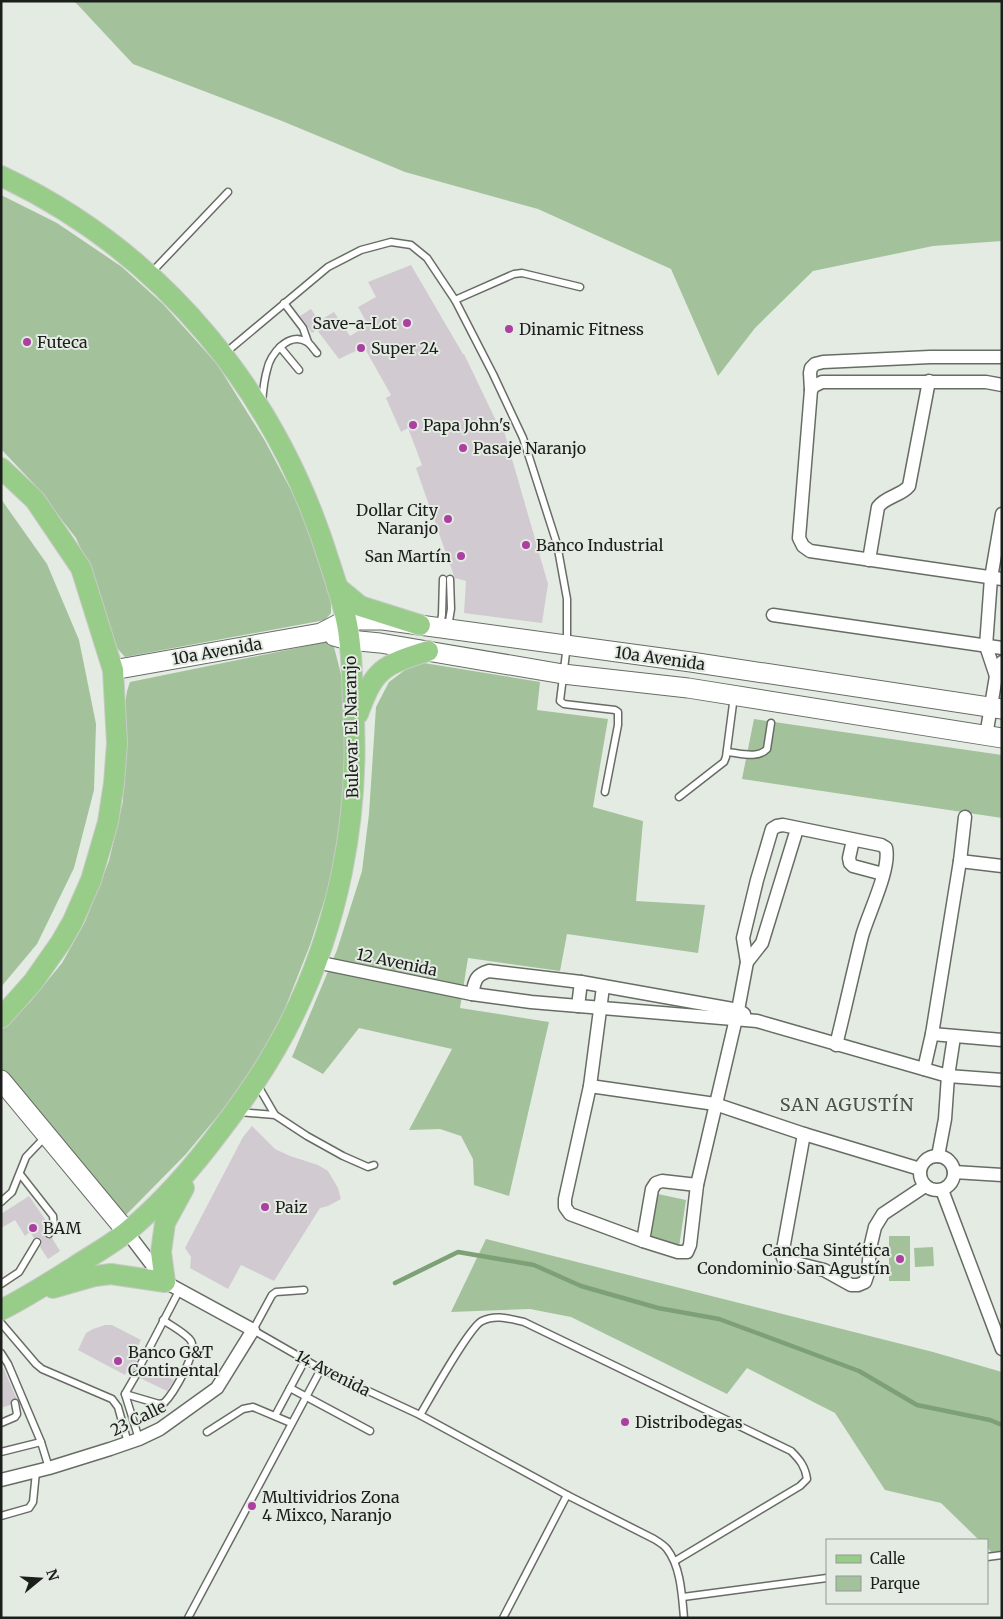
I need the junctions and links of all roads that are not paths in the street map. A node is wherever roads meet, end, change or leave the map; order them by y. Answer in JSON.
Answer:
{"nodes":[{"id":1,"x":1,"y":176,"type":"edge"},
{"id":2,"x":228,"y":192,"type":"dead end"},
{"id":3,"x":149,"y":275,"type":"junction"},
{"id":4,"x":580,"y":286,"type":"dead end"},
{"id":5,"x":455,"y":300,"type":"junction"},
{"id":6,"x":284,"y":304,"type":"junction"},
{"id":7,"x":308,"y":342,"type":"junction"},
{"id":8,"x":280,"y":347,"type":"junction"},
{"id":9,"x":223,"y":354,"type":"junction"},
{"id":10,"x":317,"y":354,"type":"dead end"},
{"id":11,"x":1002,"y":357,"type":"edge"},
{"id":12,"x":299,"y":370,"type":"dead end"},
{"id":13,"x":929,"y":381,"type":"junction"},
{"id":14,"x":1002,"y":385,"type":"edge"},
{"id":15,"x":811,"y":390,"type":"junction"},
{"id":16,"x":260,"y":408,"type":"junction"},
{"id":17,"x":1,"y":468,"type":"edge"},
{"id":18,"x":1002,"y":514,"type":"edge"},
{"id":19,"x":869,"y":560,"type":"junction"},
{"id":20,"x":442,"y":579,"type":"dead end"},
{"id":21,"x":450,"y":579,"type":"dead end"},
{"id":22,"x":996,"y":579,"type":"edge"},
{"id":23,"x":337,"y":587,"type":"junction"},
{"id":24,"x":773,"y":615,"type":"dead end"},
{"id":25,"x":346,"y":620,"type":"junction"},
{"id":26,"x":436,"y":627,"type":"junction"},
{"id":27,"x":321,"y":633,"type":"junction"},
{"id":28,"x":349,"y":640,"type":"junction"},
{"id":29,"x":568,"y":645,"type":"junction"},
{"id":30,"x":986,"y":646,"type":"junction"},
{"id":31,"x":1002,"y":648,"type":"edge"},
{"id":32,"x":428,"y":652,"type":"junction"},
{"id":33,"x":691,"y":662,"type":"junction"},
{"id":34,"x":1002,"y":662,"type":"edge"},
{"id":35,"x":113,"y":670,"type":"junction"},
{"id":36,"x":563,"y":674,"type":"junction"},
{"id":37,"x":996,"y":676,"type":"junction"},
{"id":38,"x":688,"y":688,"type":"junction"},
{"id":39,"x":734,"y":695,"type":"junction"},
{"id":40,"x":996,"y":708,"type":"edge"},
{"id":41,"x":771,"y":722,"type":"dead end"},
{"id":42,"x":355,"y":723,"type":"junction"},
{"id":43,"x":994,"y":737,"type":"edge"},
{"id":44,"x":727,"y":752,"type":"junction"},
{"id":45,"x":605,"y":792,"type":"dead end"},
{"id":46,"x":679,"y":797,"type":"dead end"},
{"id":47,"x":965,"y":817,"type":"dead end"},
{"id":48,"x":797,"y":829,"type":"junction"},
{"id":49,"x":853,"y":840,"type":"junction"},
{"id":50,"x":960,"y":861,"type":"junction"},
{"id":51,"x":1002,"y":866,"type":"edge"},
{"id":52,"x":883,"y":874,"type":"junction"},
{"id":53,"x":316,"y":962,"type":"junction"},
{"id":54,"x":747,"y":962,"type":"junction"},
{"id":55,"x":581,"y":982,"type":"junction"},
{"id":56,"x":603,"y":987,"type":"junction"},
{"id":57,"x":472,"y":994,"type":"junction"},
{"id":58,"x":578,"y":1006,"type":"junction"},
{"id":59,"x":600,"y":1008,"type":"junction"},
{"id":60,"x":737,"y":1015,"type":"junction"},
{"id":61,"x":1,"y":1018,"type":"edge"},
{"id":62,"x":932,"y":1034,"type":"junction"},
{"id":63,"x":954,"y":1037,"type":"junction"},
{"id":64,"x":1002,"y":1040,"type":"edge"},
{"id":65,"x":836,"y":1045,"type":"junction"},
{"id":66,"x":924,"y":1069,"type":"junction"},
{"id":67,"x":948,"y":1076,"type":"junction"},
{"id":68,"x":1,"y":1080,"type":"edge"},
{"id":69,"x":1002,"y":1080,"type":"edge"},
{"id":70,"x":256,"y":1082,"type":"junction"},
{"id":71,"x":590,"y":1086,"type":"junction"},
{"id":72,"x":715,"y":1104,"type":"junction"},
{"id":73,"x":235,"y":1111,"type":"junction"},
{"id":74,"x":274,"y":1115,"type":"junction"},
{"id":75,"x":804,"y":1134,"type":"junction"},
{"id":76,"x":47,"y":1135,"type":"junction"},
{"id":77,"x":204,"y":1152,"type":"junction"},
{"id":78,"x":938,"y":1156,"type":"junction"},
{"id":79,"x":374,"y":1165,"type":"dead end"},
{"id":80,"x":920,"y":1169,"type":"junction"},
{"id":81,"x":954,"y":1172,"type":"junction"},
{"id":82,"x":20,"y":1174,"type":"junction"},
{"id":83,"x":1002,"y":1175,"type":"edge"},
{"id":84,"x":697,"y":1185,"type":"junction"},
{"id":85,"x":925,"y":1186,"type":"junction"},
{"id":86,"x":942,"y":1190,"type":"junction"},
{"id":87,"x":1,"y":1202,"type":"edge"},
{"id":88,"x":126,"y":1232,"type":"junction"},
{"id":89,"x":49,"y":1234,"type":"dead end"},
{"id":90,"x":643,"y":1241,"type":"junction"},
{"id":91,"x":37,"y":1242,"type":"dead end"},
{"id":92,"x":1,"y":1284,"type":"edge"},
{"id":93,"x":172,"y":1286,"type":"junction"},
{"id":94,"x":304,"y":1290,"type":"dead end"},
{"id":95,"x":32,"y":1294,"type":"junction"},
{"id":96,"x":1,"y":1310,"type":"edge"},
{"id":97,"x":163,"y":1320,"type":"junction"},
{"id":98,"x":1,"y":1323,"type":"edge"},
{"id":99,"x":252,"y":1330,"type":"junction"},
{"id":100,"x":1002,"y":1349,"type":"edge"},
{"id":101,"x":1,"y":1353,"type":"edge"},
{"id":102,"x":305,"y":1360,"type":"junction"},
{"id":103,"x":8,"y":1364,"type":"junction"},
{"id":104,"x":141,"y":1364,"type":"dead end"},
{"id":105,"x":321,"y":1368,"type":"junction"},
{"id":106,"x":8,"y":1373,"type":"dead end"},
{"id":107,"x":136,"y":1375,"type":"dead end"},
{"id":108,"x":290,"y":1388,"type":"junction"},
{"id":109,"x":125,"y":1394,"type":"junction"},
{"id":110,"x":306,"y":1397,"type":"junction"},
{"id":111,"x":14,"y":1403,"type":"dead end"},
{"id":112,"x":420,"y":1415,"type":"junction"},
{"id":113,"x":275,"y":1416,"type":"junction"},
{"id":114,"x":1,"y":1423,"type":"edge"},
{"id":115,"x":291,"y":1423,"type":"junction"},
{"id":116,"x":370,"y":1431,"type":"dead end"},
{"id":117,"x":207,"y":1432,"type":"dead end"},
{"id":118,"x":134,"y":1441,"type":"junction"},
{"id":119,"x":42,"y":1442,"type":"junction"},
{"id":120,"x":1,"y":1452,"type":"edge"},
{"id":121,"x":49,"y":1468,"type":"junction"},
{"id":122,"x":36,"y":1472,"type":"junction"},
{"id":123,"x":1,"y":1480,"type":"edge"},
{"id":124,"x":567,"y":1495,"type":"junction"},
{"id":125,"x":1,"y":1516,"type":"edge"},
{"id":126,"x":1002,"y":1555,"type":"edge"},
{"id":127,"x":988,"y":1557,"type":"edge"},
{"id":128,"x":674,"y":1561,"type":"junction"},
{"id":129,"x":826,"y":1578,"type":"edge"},
{"id":130,"x":683,"y":1597,"type":"junction"},
{"id":131,"x":188,"y":1618,"type":"edge"},
{"id":132,"x":503,"y":1618,"type":"edge"},
{"id":133,"x":684,"y":1618,"type":"edge"}],
"edges":[{"from":1,"to":3,"type":"main road","name":"Bulevar El Naranjo"},
{"from":2,"to":3,"type":"lane"},
{"from":3,"to":9,"type":"main road","name":"Bulevar El Naranjo"},
{"from":4,"to":5,"type":"lane"},
{"from":5,"to":6,"type":"lane"},
{"from":5,"to":29,"type":"lane"},
{"from":6,"to":7,"type":"lane"},
{"from":6,"to":9,"type":"lane"},
{"from":7,"to":8,"type":"lane"},
{"from":7,"to":10,"type":"lane"},
{"from":8,"to":12,"type":"lane"},
{"from":8,"to":16,"type":"lane"},
{"from":9,"to":16,"type":"main road","name":"Bulevar El Naranjo"},
{"from":11,"to":15,"type":"street"},
{"from":13,"to":14,"type":"street"},
{"from":13,"to":15,"type":"street"},
{"from":13,"to":19,"type":"street"},
{"from":15,"to":19,"type":"street"},
{"from":16,"to":23,"type":"main road","name":"Bulevar El Naranjo"},
{"from":17,"to":35,"type":"main road"},
{"from":18,"to":22,"type":"street"},
{"from":19,"to":22,"type":"street"},
{"from":20,"to":26,"type":"lane"},
{"from":21,"to":26,"type":"lane"},
{"from":22,"to":30,"type":"street"},
{"from":23,"to":25,"type":"main road","name":"Bulevar El Naranjo"},
{"from":23,"to":26,"type":"main road"},
{"from":24,"to":30,"type":"street"},
{"from":25,"to":26,"type":"street","name":"10a Avenida"},
{"from":25,"to":27,"type":"street","name":"10a Avenida"},
{"from":25,"to":28,"type":"main road","name":"Bulevar El Naranjo"},
{"from":26,"to":29,"type":"street","name":"10a Avenida"},
{"from":27,"to":28,"type":"street","name":"10a Avenida"},
{"from":27,"to":35,"type":"street","name":"10a Avenida"},
{"from":28,"to":32,"type":"street","name":"10a Avenida"},
{"from":28,"to":42,"type":"main road","name":"Bulevar El Naranjo"},
{"from":29,"to":33,"type":"street","name":"10a Avenida"},
{"from":29,"to":36,"type":"lane"},
{"from":30,"to":31,"type":"street"},
{"from":30,"to":37,"type":"street"},
{"from":32,"to":36,"type":"street","name":"10a Avenida"},
{"from":32,"to":42,"type":"main road"},
{"from":33,"to":38,"type":"street"},
{"from":33,"to":40,"type":"street","name":"10a Avenida"},
{"from":34,"to":37,"type":"street"},
{"from":35,"to":61,"type":"main road"},
{"from":36,"to":38,"type":"street","name":"10a Avenida"},
{"from":36,"to":45,"type":"lane"},
{"from":37,"to":40,"type":"street"},
{"from":38,"to":39,"type":"street","name":"10a Avenida"},
{"from":39,"to":43,"type":"street","name":"10a Avenida"},
{"from":39,"to":44,"type":"lane"},
{"from":40,"to":43,"type":"street"},
{"from":41,"to":44,"type":"lane"},
{"from":42,"to":53,"type":"main road","name":"Bulevar El Naranjo"},
{"from":44,"to":46,"type":"lane"},
{"from":47,"to":50,"type":"street"},
{"from":48,"to":49,"type":"street"},
{"from":48,"to":54,"type":"street"},
{"from":48,"to":54,"type":"street"},
{"from":49,"to":52,"type":"street"},
{"from":49,"to":52,"type":"street"},
{"from":50,"to":51,"type":"street"},
{"from":50,"to":62,"type":"street"},
{"from":52,"to":65,"type":"street"},
{"from":53,"to":57,"type":"street","name":"12 Avenida"},
{"from":53,"to":70,"type":"main road","name":"Bulevar El Naranjo"},
{"from":54,"to":60,"type":"street"},
{"from":55,"to":56,"type":"street"},
{"from":55,"to":57,"type":"street"},
{"from":55,"to":58,"type":"street"},
{"from":56,"to":59,"type":"street"},
{"from":56,"to":60,"type":"street"},
{"from":57,"to":58,"type":"street","name":"12 Avenida"},
{"from":58,"to":59,"type":"street","name":"12 Avenida"},
{"from":59,"to":60,"type":"street","name":"12 Avenida"},
{"from":59,"to":71,"type":"street"},
{"from":60,"to":65,"type":"street"},
{"from":60,"to":72,"type":"street"},
{"from":62,"to":63,"type":"street"},
{"from":62,"to":66,"type":"street"},
{"from":63,"to":64,"type":"street"},
{"from":63,"to":67,"type":"street"},
{"from":65,"to":66,"type":"street"},
{"from":66,"to":67,"type":"street"},
{"from":67,"to":69,"type":"street"},
{"from":67,"to":78,"type":"street"},
{"from":68,"to":76,"type":"street","name":"14 Avenida"},
{"from":70,"to":73,"type":"main road","name":"Bulevar El Naranjo"},
{"from":70,"to":74,"type":"lane"},
{"from":71,"to":72,"type":"street"},
{"from":71,"to":90,"type":"street"},
{"from":72,"to":75,"type":"street"},
{"from":72,"to":84,"type":"street"},
{"from":73,"to":74,"type":"lane"},
{"from":73,"to":77,"type":"main road","name":"Bulevar El Naranjo"},
{"from":74,"to":79,"type":"lane"},
{"from":75,"to":80,"type":"street"},
{"from":75,"to":85,"type":"street"},
{"from":76,"to":82,"type":"lane"},
{"from":76,"to":88,"type":"street","name":"14 Avenida"},
{"from":77,"to":88,"type":"main road","name":"Bulevar El Naranjo"},
{"from":77,"to":93,"type":"main road"},
{"from":78,"to":80,"type":"street"},
{"from":78,"to":81,"type":"street"},
{"from":80,"to":85,"type":"street"},
{"from":81,"to":83,"type":"street"},
{"from":81,"to":86,"type":"street"},
{"from":82,"to":87,"type":"lane"},
{"from":82,"to":89,"type":"lane"},
{"from":84,"to":90,"type":"street"},
{"from":84,"to":90,"type":"street"},
{"from":85,"to":86,"type":"street"},
{"from":86,"to":100,"type":"street"},
{"from":88,"to":93,"type":"street","name":"14 Avenida"},
{"from":88,"to":95,"type":"main road","name":"Bulevar El Naranjo"},
{"from":91,"to":92,"type":"lane"},
{"from":93,"to":95,"type":"main road"},
{"from":93,"to":97,"type":"lane"},
{"from":93,"to":99,"type":"street","name":"14 Avenida"},
{"from":94,"to":99,"type":"lane"},
{"from":95,"to":96,"type":"main road","name":"Bulevar El Naranjo"},
{"from":97,"to":104,"type":"lane"},
{"from":97,"to":109,"type":"lane"},
{"from":98,"to":118,"type":"lane"},
{"from":99,"to":102,"type":"lane","name":"14 Avenida"},
{"from":99,"to":118,"type":"street","name":"23 Calle"},
{"from":101,"to":103,"type":"lane"},
{"from":102,"to":105,"type":"lane","name":"14 Avenida"},
{"from":102,"to":108,"type":"lane"},
{"from":103,"to":106,"type":"lane"},
{"from":103,"to":119,"type":"lane"},
{"from":105,"to":110,"type":"lane"},
{"from":105,"to":112,"type":"lane","name":"14 Avenida"},
{"from":107,"to":109,"type":"lane"},
{"from":108,"to":110,"type":"lane"},
{"from":108,"to":113,"type":"lane"},
{"from":109,"to":118,"type":"lane"},
{"from":110,"to":115,"type":"lane"},
{"from":110,"to":116,"type":"lane"},
{"from":111,"to":114,"type":"lane"},
{"from":112,"to":124,"type":"lane","name":"14 Avenida"},
{"from":112,"to":128,"type":"lane"},
{"from":113,"to":115,"type":"lane"},
{"from":113,"to":117,"type":"lane"},
{"from":115,"to":131,"type":"lane"},
{"from":118,"to":121,"type":"street","name":"23 Calle"},
{"from":119,"to":120,"type":"lane"},
{"from":119,"to":121,"type":"lane"},
{"from":121,"to":122,"type":"street","name":"23 Calle"},
{"from":122,"to":123,"type":"street","name":"23 Calle"},
{"from":122,"to":125,"type":"lane"},
{"from":124,"to":128,"type":"lane","name":"14 Avenida"},
{"from":124,"to":132,"type":"lane"},
{"from":126,"to":127,"type":"lane"},
{"from":128,"to":130,"type":"lane","name":"14 Avenida"},
{"from":129,"to":130,"type":"lane"},
{"from":130,"to":133,"type":"lane","name":"14 Avenida"}]}
